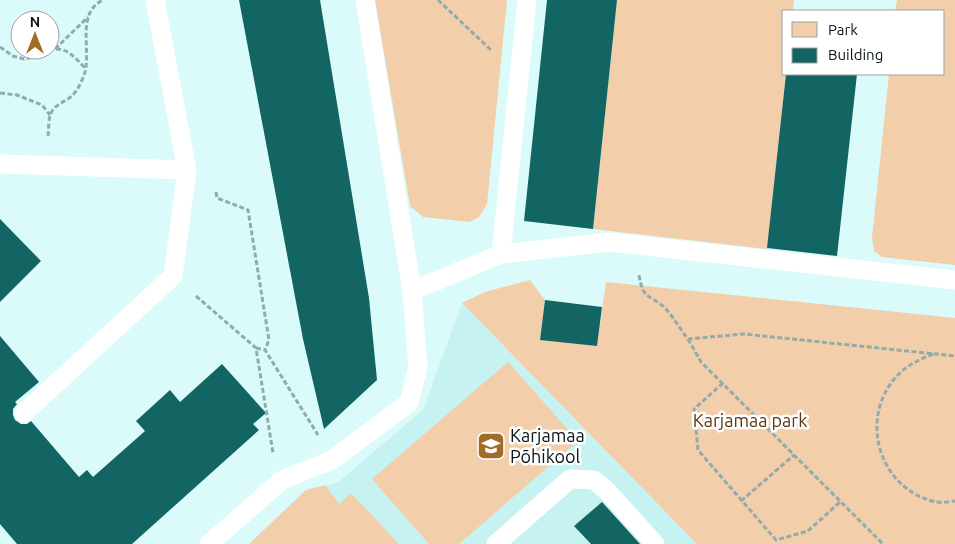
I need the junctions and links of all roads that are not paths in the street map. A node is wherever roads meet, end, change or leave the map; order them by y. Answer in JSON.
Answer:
{"nodes":[{"id":1,"x":155,"y":0,"type":"edge"},
{"id":2,"x":365,"y":0,"type":"edge"},
{"id":3,"x":526,"y":0,"type":"edge"},
{"id":4,"x":0,"y":164,"type":"edge"},
{"id":5,"x":187,"y":170,"type":"junction"},
{"id":6,"x":501,"y":254,"type":"junction"},
{"id":7,"x":955,"y":280,"type":"edge"},
{"id":8,"x":412,"y":291,"type":"junction"},
{"id":9,"x":24,"y":413,"type":"dead end"},
{"id":10,"x":208,"y":544,"type":"edge"},
{"id":11,"x":496,"y":544,"type":"edge"},
{"id":12,"x":655,"y":544,"type":"edge"}],
"edges":[{"from":1,"to":5,"type":"lane"},
{"from":2,"to":8,"type":"lane"},
{"from":3,"to":6,"type":"lane"},
{"from":4,"to":5,"type":"lane"},
{"from":5,"to":9,"type":"lane"},
{"from":6,"to":7,"type":"lane"},
{"from":6,"to":8,"type":"lane"},
{"from":8,"to":10,"type":"lane"},
{"from":11,"to":12,"type":"lane"}]}
